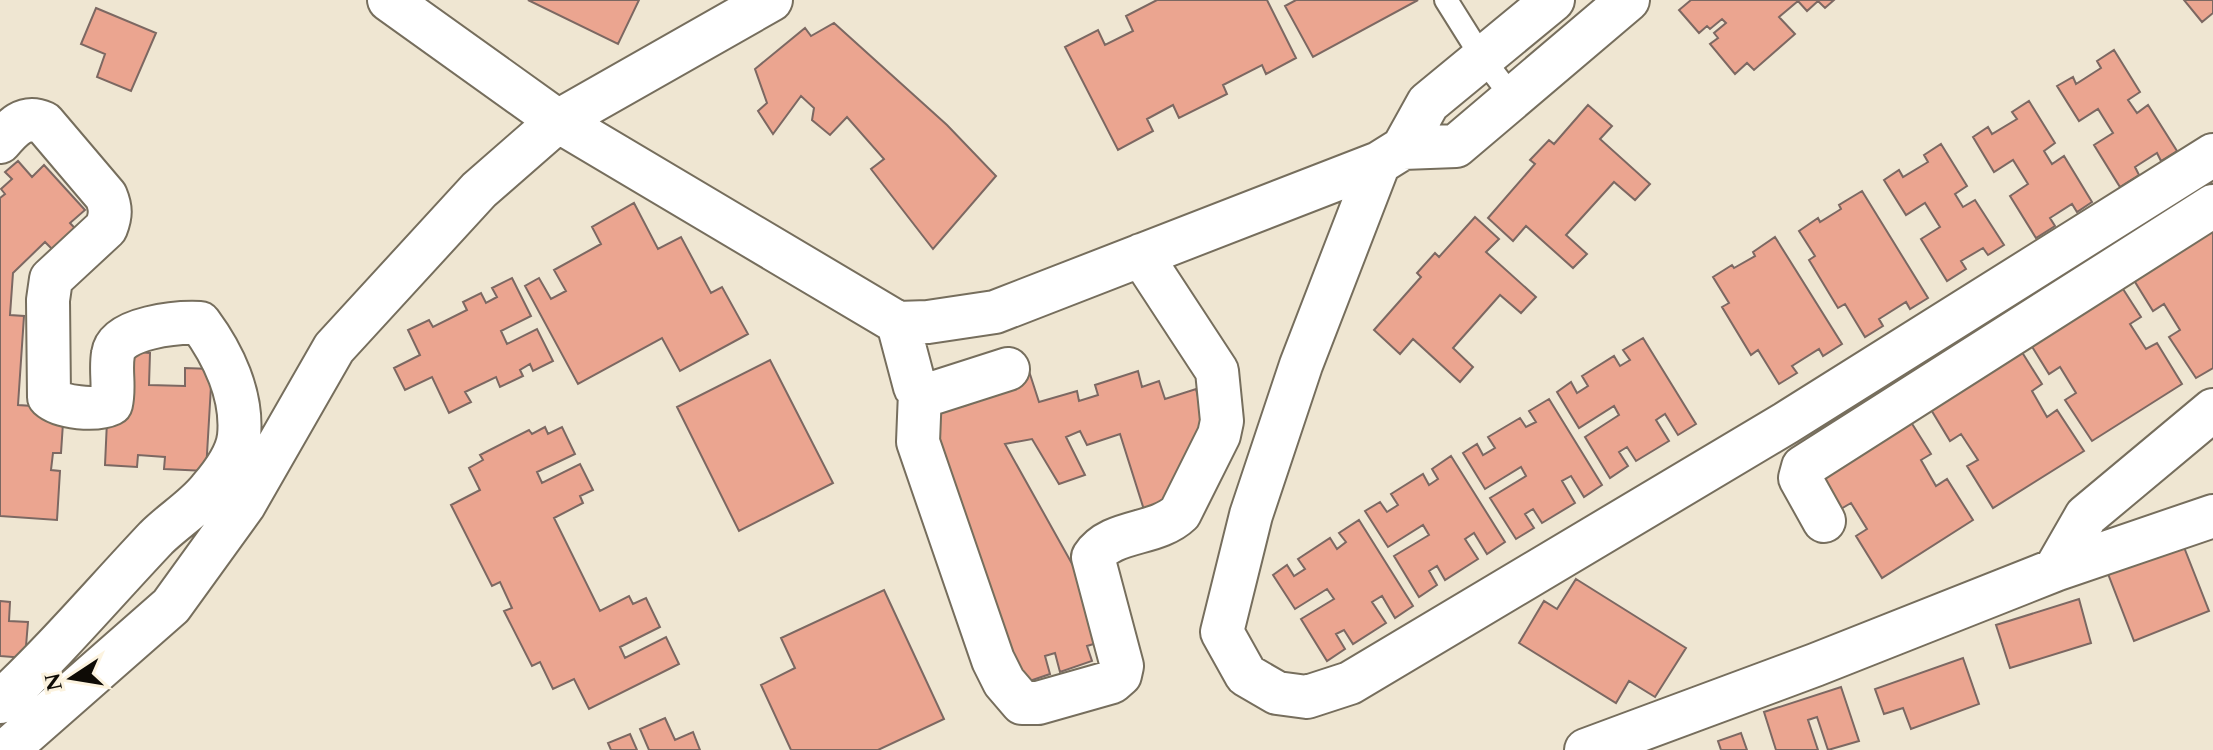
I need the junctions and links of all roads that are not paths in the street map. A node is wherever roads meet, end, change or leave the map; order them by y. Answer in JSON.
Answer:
{"nodes":[{"id":1,"x":389,"y":0,"type":"edge"},
{"id":2,"x":771,"y":0,"type":"edge"},
{"id":3,"x":1446,"y":0,"type":"edge"},
{"id":4,"x":1553,"y":0,"type":"edge"},
{"id":5,"x":1628,"y":0,"type":"edge"},
{"id":6,"x":1483,"y":59,"type":"junction"},
{"id":7,"x":1513,"y":98,"type":"junction"},
{"id":8,"x":558,"y":121,"type":"junction"},
{"id":9,"x":0,"y":142,"type":"edge"},
{"id":10,"x":1391,"y":155,"type":"junction"},
{"id":11,"x":2213,"y":155,"type":"edge"},
{"id":12,"x":2213,"y":206,"type":"edge"},
{"id":13,"x":1141,"y":255,"type":"junction"},
{"id":14,"x":898,"y":323,"type":"junction"},
{"id":15,"x":1008,"y":369,"type":"dead end"},
{"id":16,"x":920,"y":392,"type":"junction"},
{"id":17,"x":2213,"y":410,"type":"edge"},
{"id":18,"x":2213,"y":516,"type":"edge"},
{"id":19,"x":1824,"y":521,"type":"dead end"},
{"id":20,"x":159,"y":535,"type":"junction"},
{"id":21,"x":2055,"y":570,"type":"junction"},
{"id":22,"x":195,"y":573,"type":"junction"},
{"id":23,"x":0,"y":702,"type":"edge"},
{"id":24,"x":8,"y":738,"type":"edge"},
{"id":25,"x":1586,"y":750,"type":"edge"}],
"edges":[{"from":1,"to":8,"type":"street"},
{"from":2,"to":8,"type":"street"},
{"from":3,"to":6,"type":"lane"},
{"from":4,"to":6,"type":"street"},
{"from":5,"to":7,"type":"street"},
{"from":6,"to":7,"type":"lane"},
{"from":6,"to":10,"type":"street"},
{"from":7,"to":10,"type":"street"},
{"from":8,"to":14,"type":"street"},
{"from":8,"to":22,"type":"street"},
{"from":9,"to":20,"type":"street"},
{"from":10,"to":11,"type":"street"},
{"from":10,"to":13,"type":"street"},
{"from":12,"to":19,"type":"street"},
{"from":13,"to":14,"type":"street"},
{"from":13,"to":16,"type":"street"},
{"from":14,"to":16,"type":"street"},
{"from":15,"to":16,"type":"street"},
{"from":17,"to":21,"type":"street"},
{"from":18,"to":21,"type":"street"},
{"from":20,"to":22,"type":"street"},
{"from":20,"to":23,"type":"street"},
{"from":21,"to":25,"type":"street"},
{"from":22,"to":24,"type":"street"}]}
